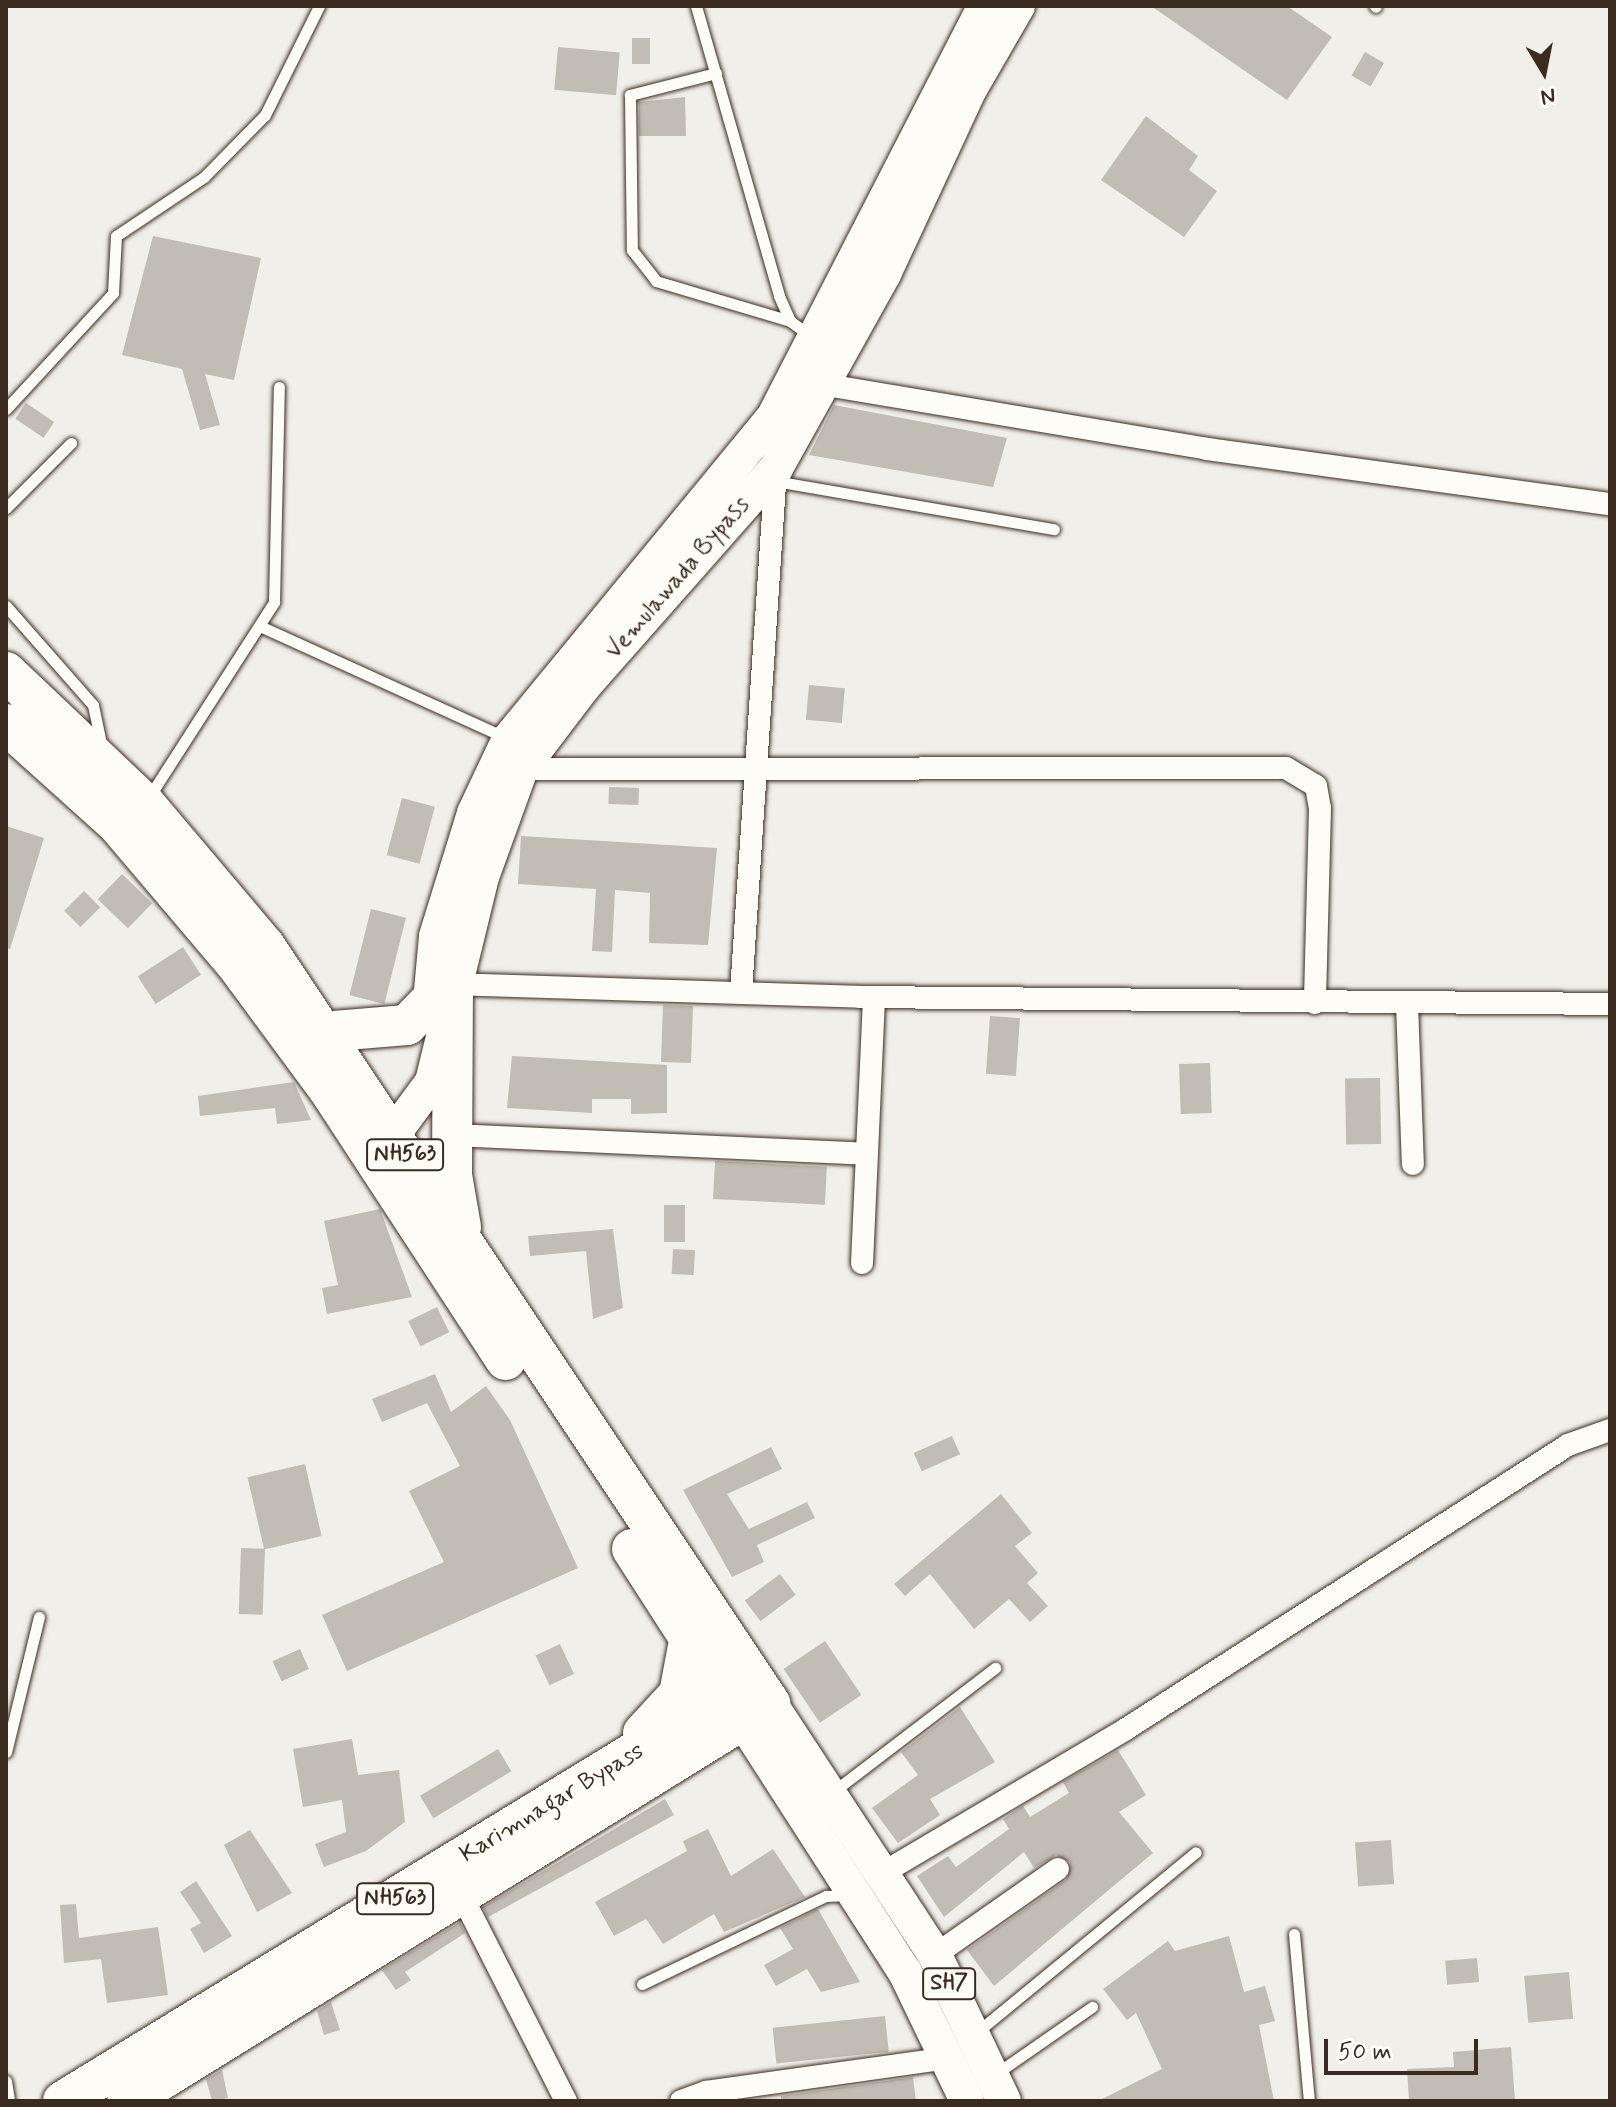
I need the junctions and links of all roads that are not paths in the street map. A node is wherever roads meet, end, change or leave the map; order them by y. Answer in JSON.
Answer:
{"nodes":[{"id":1,"x":319,"y":6,"type":"edge"},
{"id":2,"x":696,"y":6,"type":"edge"},
{"id":3,"x":985,"y":6,"type":"edge"},
{"id":4,"x":1018,"y":6,"type":"edge"},
{"id":5,"x":716,"y":73,"type":"junction"},
{"id":6,"x":803,"y":330,"type":"junction"},
{"id":7,"x":826,"y":385,"type":"junction"},
{"id":8,"x":279,"y":387,"type":"dead end"},
{"id":9,"x":6,"y":409,"type":"edge"},
{"id":10,"x":71,"y":443,"type":"dead end"},
{"id":11,"x":776,"y":475,"type":"junction"},
{"id":12,"x":1610,"y":504,"type":"edge"},
{"id":13,"x":6,"y":508,"type":"edge"},
{"id":14,"x":1054,"y":529,"type":"dead end"},
{"id":15,"x":6,"y":606,"type":"edge"},
{"id":16,"x":262,"y":627,"type":"junction"},
{"id":17,"x":6,"y":672,"type":"edge"},
{"id":18,"x":12,"y":742,"type":"edge"},
{"id":19,"x":515,"y":754,"type":"junction"},
{"id":20,"x":751,"y":773,"type":"junction"},
{"id":21,"x":92,"y":778,"type":"junction"},
{"id":22,"x":145,"y":804,"type":"junction"},
{"id":23,"x":741,"y":992,"type":"junction"},
{"id":24,"x":441,"y":993,"type":"junction"},
{"id":25,"x":874,"y":997,"type":"junction"},
{"id":26,"x":1315,"y":1003,"type":"junction"},
{"id":27,"x":1407,"y":1004,"type":"junction"},
{"id":28,"x":1610,"y":1004,"type":"edge"},
{"id":29,"x":322,"y":1032,"type":"junction"},
{"id":30,"x":373,"y":1134,"type":"junction"},
{"id":31,"x":453,"y":1135,"type":"junction"},
{"id":32,"x":866,"y":1154,"type":"junction"},
{"id":33,"x":1413,"y":1164,"type":"dead end"},
{"id":34,"x":463,"y":1240,"type":"junction"},
{"id":35,"x":862,"y":1263,"type":"dead end"},
{"id":36,"x":1610,"y":1430,"type":"edge"},
{"id":37,"x":39,"y":1617,"type":"dead end"},
{"id":38,"x":690,"y":1636,"type":"junction"},
{"id":39,"x":995,"y":1668,"type":"dead end"},
{"id":40,"x":749,"y":1700,"type":"junction"},
{"id":41,"x":6,"y":1752,"type":"edge"},
{"id":42,"x":596,"y":1777,"type":"junction"},
{"id":43,"x":830,"y":1794,"type":"junction"},
{"id":44,"x":1196,"y":1852,"type":"dead end"},
{"id":45,"x":1058,"y":1869,"type":"dead end"},
{"id":46,"x":868,"y":1884,"type":"junction"},
{"id":47,"x":463,"y":1898,"type":"junction"},
{"id":48,"x":1294,"y":1934,"type":"dead end"},
{"id":49,"x":935,"y":1955,"type":"junction"},
{"id":50,"x":642,"y":1984,"type":"dead end"},
{"id":51,"x":1092,"y":2007,"type":"dead end"},
{"id":52,"x":973,"y":2035,"type":"junction"},
{"id":53,"x":948,"y":2058,"type":"junction"},
{"id":54,"x":6,"y":2081,"type":"edge"},
{"id":55,"x":998,"y":2089,"type":"edge"},
{"id":56,"x":708,"y":2097,"type":"edge"},
{"id":57,"x":9,"y":2101,"type":"edge"},
{"id":58,"x":63,"y":2101,"type":"edge"},
{"id":59,"x":127,"y":2101,"type":"edge"},
{"id":60,"x":566,"y":2101,"type":"edge"},
{"id":61,"x":681,"y":2101,"type":"edge"},
{"id":62,"x":967,"y":2101,"type":"edge"},
{"id":63,"x":1309,"y":2101,"type":"edge"}],
"edges":[{"from":1,"to":9,"type":"lane"},
{"from":2,"to":5,"type":"lane"},
{"from":3,"to":6,"type":"main road","name":"Vemulawada Bypass"},
{"from":4,"to":7,"type":"main road","name":"Vemulawada Bypass"},
{"from":5,"to":6,"type":"lane"},
{"from":5,"to":6,"type":"lane"},
{"from":6,"to":19,"type":"main road","name":"Vemulawada Bypass"},
{"from":7,"to":11,"type":"main road","name":"Vemulawada Bypass"},
{"from":7,"to":12,"type":"street"},
{"from":8,"to":16,"type":"lane"},
{"from":10,"to":13,"type":"lane"},
{"from":11,"to":14,"type":"lane"},
{"from":11,"to":19,"type":"main road","name":"Vemulawada Bypass"},
{"from":11,"to":20,"type":"street"},
{"from":15,"to":21,"type":"lane"},
{"from":16,"to":19,"type":"lane"},
{"from":16,"to":22,"type":"lane"},
{"from":17,"to":21,"type":"highway","number":"NH563"},
{"from":18,"to":21,"type":"highway","number":"NH563"},
{"from":19,"to":20,"type":"street"},
{"from":19,"to":24,"type":"main road","name":"Vemulawada Bypass"},
{"from":20,"to":23,"type":"street"},
{"from":20,"to":26,"type":"street"},
{"from":21,"to":22,"type":"highway","number":"NH563"},
{"from":21,"to":30,"type":"highway","number":"NH563"},
{"from":22,"to":29,"type":"highway","number":"NH563"},
{"from":23,"to":24,"type":"street"},
{"from":23,"to":25,"type":"street"},
{"from":24,"to":29,"type":"highway"},
{"from":24,"to":30,"type":"main road","name":"Vemulawada Bypass"},
{"from":24,"to":31,"type":"highway"},
{"from":25,"to":26,"type":"street"},
{"from":25,"to":32,"type":"street"},
{"from":26,"to":27,"type":"street"},
{"from":27,"to":28,"type":"street"},
{"from":27,"to":33,"type":"street"},
{"from":29,"to":30,"type":"highway","number":"NH563"},
{"from":30,"to":34,"type":"highway","number":"NH563"},
{"from":30,"to":38,"type":"highway","number":"NH563"},
{"from":31,"to":32,"type":"street"},
{"from":31,"to":34,"type":"highway"},
{"from":32,"to":35,"type":"street"},
{"from":34,"to":40,"type":"highway","number":"NH563"},
{"from":36,"to":46,"type":"street"},
{"from":37,"to":41,"type":"lane"},
{"from":38,"to":40,"type":"highway","number":"NH563"},
{"from":38,"to":42,"type":"highway"},
{"from":39,"to":43,"type":"lane"},
{"from":40,"to":42,"type":"highway","name":"Karimnagar Bypass","number":"NH563"},
{"from":40,"to":43,"type":"main road","number":"SH7"},
{"from":40,"to":46,"type":"main road","number":"SH7"},
{"from":40,"to":47,"type":"highway","name":"Karimnagar Bypass","number":"NH563"},
{"from":42,"to":58,"type":"highway","name":"Karimnagar Bypass","number":"NH563"},
{"from":43,"to":46,"type":"main road","number":"SH7"},
{"from":44,"to":52,"type":"lane"},
{"from":45,"to":49,"type":"street"},
{"from":46,"to":49,"type":"main road","number":"SH7"},
{"from":46,"to":50,"type":"lane"},
{"from":46,"to":53,"type":"main road","number":"SH7"},
{"from":47,"to":59,"type":"highway","name":"Karimnagar Bypass","number":"NH563"},
{"from":47,"to":60,"type":"street"},
{"from":48,"to":63,"type":"lane"},
{"from":49,"to":52,"type":"main road","number":"SH7"},
{"from":51,"to":55,"type":"lane"},
{"from":52,"to":55,"type":"main road","number":"SH7"},
{"from":53,"to":56,"type":"street"},
{"from":53,"to":62,"type":"main road","number":"SH7"},
{"from":54,"to":57,"type":"lane"},
{"from":56,"to":61,"type":"street"}]}
